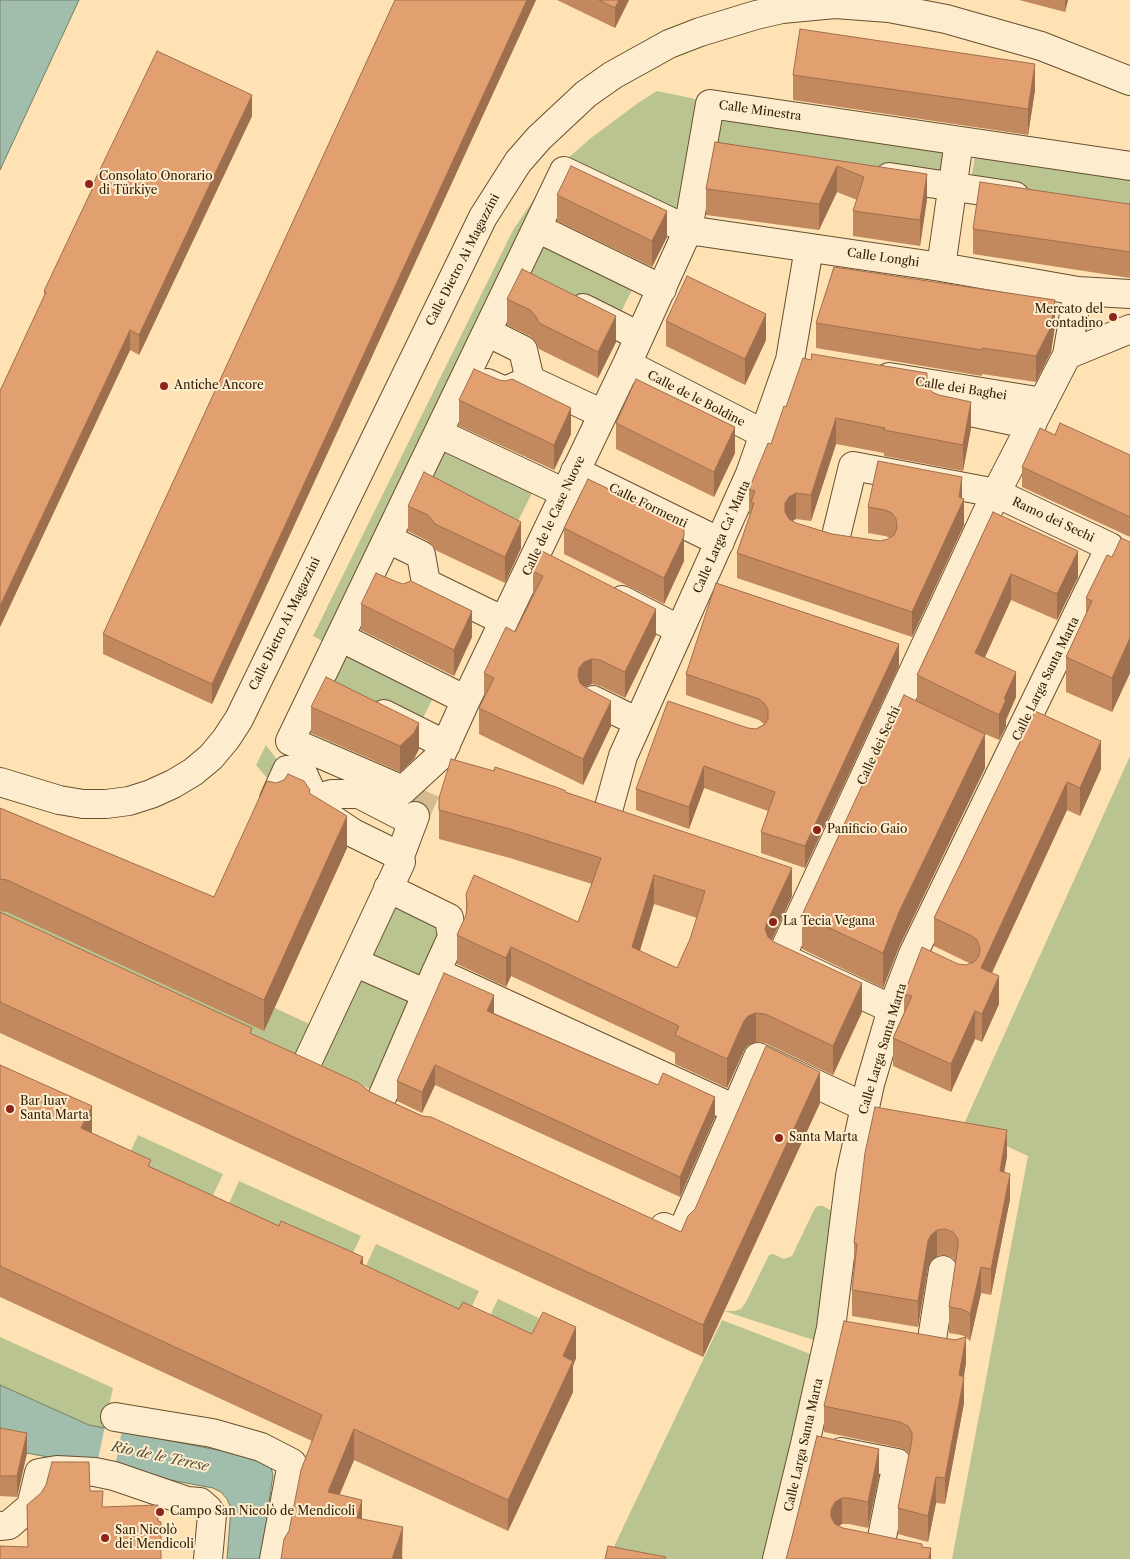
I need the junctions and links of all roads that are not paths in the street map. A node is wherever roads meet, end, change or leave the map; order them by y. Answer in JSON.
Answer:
{"nodes":[{"id":1,"x":1130,"y":81,"type":"edge"},
{"id":2,"x":960,"y":141,"type":"junction"},
{"id":3,"x":701,"y":150,"type":"junction"},
{"id":4,"x":730,"y":154,"type":"edge"},
{"id":5,"x":1130,"y":166,"type":"edge"},
{"id":6,"x":866,"y":173,"type":"edge"},
{"id":7,"x":952,"y":186,"type":"junction"},
{"id":8,"x":1041,"y":200,"type":"edge"},
{"id":9,"x":537,"y":228,"type":"junction"},
{"id":10,"x":688,"y":230,"type":"junction"},
{"id":11,"x":809,"y":248,"type":"junction"},
{"id":12,"x":940,"y":267,"type":"junction"},
{"id":13,"x":662,"y":289,"type":"junction"},
{"id":14,"x":1078,"y":291,"type":"junction"},
{"id":15,"x":1130,"y":294,"type":"edge"},
{"id":16,"x":559,"y":296,"type":"edge"},
{"id":17,"x":1130,"y":329,"type":"edge"},
{"id":18,"x":487,"y":332,"type":"junction"},
{"id":19,"x":640,"y":336,"type":"junction"},
{"id":20,"x":1067,"y":355,"type":"junction"},
{"id":21,"x":790,"y":360,"type":"junction"},
{"id":22,"x":627,"y":364,"type":"junction"},
{"id":23,"x":818,"y":364,"type":"edge"},
{"id":24,"x":864,"y":372,"type":"edge"},
{"id":25,"x":466,"y":374,"type":"junction"},
{"id":26,"x":530,"y":380,"type":"junction"},
{"id":27,"x":603,"y":414,"type":"junction"},
{"id":28,"x":1038,"y":414,"type":"junction"},
{"id":29,"x":438,"y":433,"type":"junction"},
{"id":30,"x":764,"y":434,"type":"junction"},
{"id":31,"x":417,"y":477,"type":"junction"},
{"id":32,"x":570,"y":482,"type":"junction"},
{"id":33,"x":442,"y":490,"type":"edge"},
{"id":34,"x":996,"y":493,"type":"junction"},
{"id":35,"x":517,"y":528,"type":"edge"},
{"id":36,"x":388,"y":539,"type":"junction"},
{"id":37,"x":720,"y":542,"type":"junction"},
{"id":38,"x":1110,"y":547,"type":"joint"},
{"id":39,"x":539,"y":548,"type":"junction"},
{"id":40,"x":863,"y":548,"type":"edge"},
{"id":41,"x":561,"y":569,"type":"edge"},
{"id":42,"x":369,"y":578,"type":"junction"},
{"id":43,"x":408,"y":589,"type":"junction"},
{"id":44,"x":604,"y":591,"type":"edge"},
{"id":45,"x":504,"y":622,"type":"junction"},
{"id":46,"x":680,"y":630,"type":"junction"},
{"id":47,"x":340,"y":637,"type":"junction"},
{"id":48,"x":894,"y":648,"type":"edge"},
{"id":49,"x":921,"y":658,"type":"junction"},
{"id":50,"x":319,"y":682,"type":"junction"},
{"id":51,"x":466,"y":700,"type":"junction"},
{"id":52,"x":593,"y":700,"type":"edge"},
{"id":53,"x":675,"y":708,"type":"edge"},
{"id":54,"x":896,"y":710,"type":"junction"},
{"id":55,"x":644,"y":711,"type":"junction"},
{"id":56,"x":922,"y":721,"type":"edge"},
{"id":57,"x":273,"y":743,"type":"dead end"},
{"id":58,"x":981,"y":749,"type":"edge"},
{"id":59,"x":444,"y":750,"type":"junction"},
{"id":60,"x":1006,"y":761,"type":"junction"},
{"id":61,"x":468,"y":765,"type":"edge"},
{"id":62,"x":287,"y":770,"type":"junction"},
{"id":63,"x":0,"y":782,"type":"edge"},
{"id":64,"x":274,"y":799,"type":"edge"},
{"id":65,"x":315,"y":799,"type":"junction"},
{"id":66,"x":634,"y":827,"type":"edge"},
{"id":67,"x":400,"y":856,"type":"junction"},
{"id":68,"x":786,"y":878,"type":"edge"},
{"id":69,"x":813,"y":887,"type":"junction"},
{"id":70,"x":388,"y":888,"type":"junction"},
{"id":71,"x":913,"y":954,"type":"junction"},
{"id":72,"x":354,"y":962,"type":"junction"},
{"id":73,"x":939,"y":966,"type":"edge"},
{"id":74,"x":432,"y":983,"type":"junction"},
{"id":75,"x":892,"y":1009,"type":"junction"},
{"id":76,"x":280,"y":1056,"type":"edge"},
{"id":77,"x":865,"y":1107,"type":"junction"},
{"id":78,"x":735,"y":1109,"type":"junction"},
{"id":79,"x":403,"y":1121,"type":"edge"},
{"id":80,"x":644,"y":1218,"type":"edge"},
{"id":81,"x":943,"y":1270,"type":"dead end"},
{"id":82,"x":858,"y":1333,"type":"edge"},
{"id":83,"x":825,"y":1334,"type":"junction"},
{"id":84,"x":904,"y":1340,"type":"edge"},
{"id":85,"x":931,"y":1345,"type":"junction"},
{"id":86,"x":958,"y":1350,"type":"edge"},
{"id":87,"x":115,"y":1417,"type":"dead end"},
{"id":88,"x":805,"y":1444,"type":"junction"},
{"id":89,"x":0,"y":1526,"type":"edge"},
{"id":90,"x":879,"y":1546,"type":"edge"},
{"id":91,"x":208,"y":1559,"type":"edge"},
{"id":92,"x":274,"y":1559,"type":"edge"},
{"id":93,"x":777,"y":1559,"type":"edge"}],
"edges":[{"from":1,"to":63,"type":"street","name":"Calle Dietro Ai Magazzini"},
{"from":2,"to":3,"type":"street","name":"Calle Minestra"},
{"from":2,"to":5,"type":"street","name":"Calle Minestra"},
{"from":2,"to":7,"type":"street"},
{"from":3,"to":4,"type":"street"},
{"from":3,"to":10,"type":"street","name":"Calle de le Case Nuove"},
{"from":6,"to":7,"type":"street"},
{"from":7,"to":8,"type":"street"},
{"from":7,"to":12,"type":"street"},
{"from":9,"to":10,"type":"street","name":"Calle Longhi"},
{"from":9,"to":13,"type":"street"},
{"from":9,"to":18,"type":"street"},
{"from":10,"to":11,"type":"street","name":"Calle Longhi"},
{"from":10,"to":13,"type":"street","name":"Calle de le Case Nuove"},
{"from":11,"to":12,"type":"street","name":"Calle Longhi"},
{"from":11,"to":21,"type":"street","name":"Calle Larga Ca' Matta"},
{"from":12,"to":14,"type":"street","name":"Calle Longhi"},
{"from":13,"to":19,"type":"street","name":"Calle de le Case Nuove"},
{"from":14,"to":15,"type":"street"},
{"from":14,"to":20,"type":"street","name":"Calle dei Sechi"},
{"from":16,"to":19,"type":"street"},
{"from":17,"to":20,"type":"street"},
{"from":18,"to":25,"type":"street"},
{"from":18,"to":26,"type":"street"},
{"from":19,"to":22,"type":"street","name":"Calle de le Case Nuove"},
{"from":20,"to":28,"type":"street","name":"Calle dei Sechi"},
{"from":21,"to":23,"type":"street"},
{"from":21,"to":30,"type":"street","name":"Calle Larga Ca' Matta"},
{"from":22,"to":27,"type":"street","name":"Calle de le Case Nuove"},
{"from":22,"to":30,"type":"street","name":"Calle de le Boldine"},
{"from":24,"to":28,"type":"street","name":"Calle dei Baghei"},
{"from":25,"to":26,"type":"street"},
{"from":25,"to":29,"type":"street"},
{"from":26,"to":27,"type":"street"},
{"from":27,"to":32,"type":"street","name":"Calle de le Case Nuove"},
{"from":28,"to":34,"type":"street","name":"Calle dei Sechi"},
{"from":29,"to":31,"type":"street"},
{"from":29,"to":32,"type":"street","name":"Calle Formenti"},
{"from":30,"to":37,"type":"street","name":"Calle Larga Ca' Matta"},
{"from":31,"to":33,"type":"street"},
{"from":31,"to":36,"type":"street"},
{"from":32,"to":37,"type":"street","name":"Calle Formenti"},
{"from":32,"to":39,"type":"street","name":"Calle de le Case Nuove"},
{"from":34,"to":38,"type":"street","name":"Ramo dei Sechi"},
{"from":34,"to":40,"type":"street","name":"Ramo dei Sechi"},
{"from":34,"to":49,"type":"street","name":"Calle dei Sechi"},
{"from":35,"to":39,"type":"street"},
{"from":36,"to":42,"type":"street"},
{"from":36,"to":43,"type":"street"},
{"from":37,"to":46,"type":"street","name":"Calle Larga Ca' Matta"},
{"from":38,"to":60,"type":"street","name":"Calle Larga Santa Marta"},
{"from":39,"to":41,"type":"street"},
{"from":39,"to":45,"type":"street","name":"Calle de le Case Nuove"},
{"from":42,"to":43,"type":"street"},
{"from":42,"to":47,"type":"street"},
{"from":43,"to":45,"type":"street"},
{"from":44,"to":46,"type":"street"},
{"from":45,"to":51,"type":"street","name":"Calle de le Case Nuove"},
{"from":46,"to":55,"type":"street","name":"Calle Larga Ca' Matta"},
{"from":47,"to":50,"type":"street"},
{"from":47,"to":51,"type":"street"},
{"from":48,"to":49,"type":"street"},
{"from":49,"to":54,"type":"street","name":"Calle dei Sechi"},
{"from":50,"to":59,"type":"street"},
{"from":50,"to":59,"type":"street","name":"Calle de le Case Nuove"},
{"from":51,"to":59,"type":"street","name":"Calle de le Case Nuove"},
{"from":52,"to":55,"type":"street"},
{"from":53,"to":55,"type":"street"},
{"from":54,"to":56,"type":"street"},
{"from":54,"to":69,"type":"street","name":"Calle dei Sechi"},
{"from":55,"to":66,"type":"street","name":"Calle Larga Ca' Matta"},
{"from":57,"to":62,"type":"street"},
{"from":58,"to":60,"type":"street"},
{"from":59,"to":61,"type":"street"},
{"from":60,"to":71,"type":"street","name":"Calle Larga Santa Marta"},
{"from":62,"to":64,"type":"street"},
{"from":62,"to":65,"type":"street"},
{"from":65,"to":67,"type":"street"},
{"from":65,"to":67,"type":"street"},
{"from":67,"to":70,"type":"street"},
{"from":68,"to":69,"type":"street"},
{"from":69,"to":75,"type":"street","name":"Calle dei Sechi"},
{"from":70,"to":72,"type":"street"},
{"from":70,"to":74,"type":"street"},
{"from":71,"to":73,"type":"street"},
{"from":71,"to":75,"type":"street","name":"Calle Larga Santa Marta"},
{"from":72,"to":74,"type":"street"},
{"from":72,"to":76,"type":"street"},
{"from":74,"to":78,"type":"street"},
{"from":74,"to":79,"type":"street"},
{"from":75,"to":77,"type":"street","name":"Calle Larga Santa Marta"},
{"from":77,"to":78,"type":"street"},
{"from":77,"to":83,"type":"street","name":"Calle Larga Santa Marta"},
{"from":78,"to":80,"type":"street"},
{"from":81,"to":85,"type":"street"},
{"from":82,"to":83,"type":"street"},
{"from":83,"to":88,"type":"street","name":"Calle Larga Santa Marta"},
{"from":84,"to":85,"type":"street"},
{"from":85,"to":86,"type":"street"},
{"from":87,"to":92,"type":"street"},
{"from":88,"to":90,"type":"street"},
{"from":88,"to":93,"type":"street","name":"Calle Larga Santa Marta"},
{"from":89,"to":91,"type":"street"}]}
